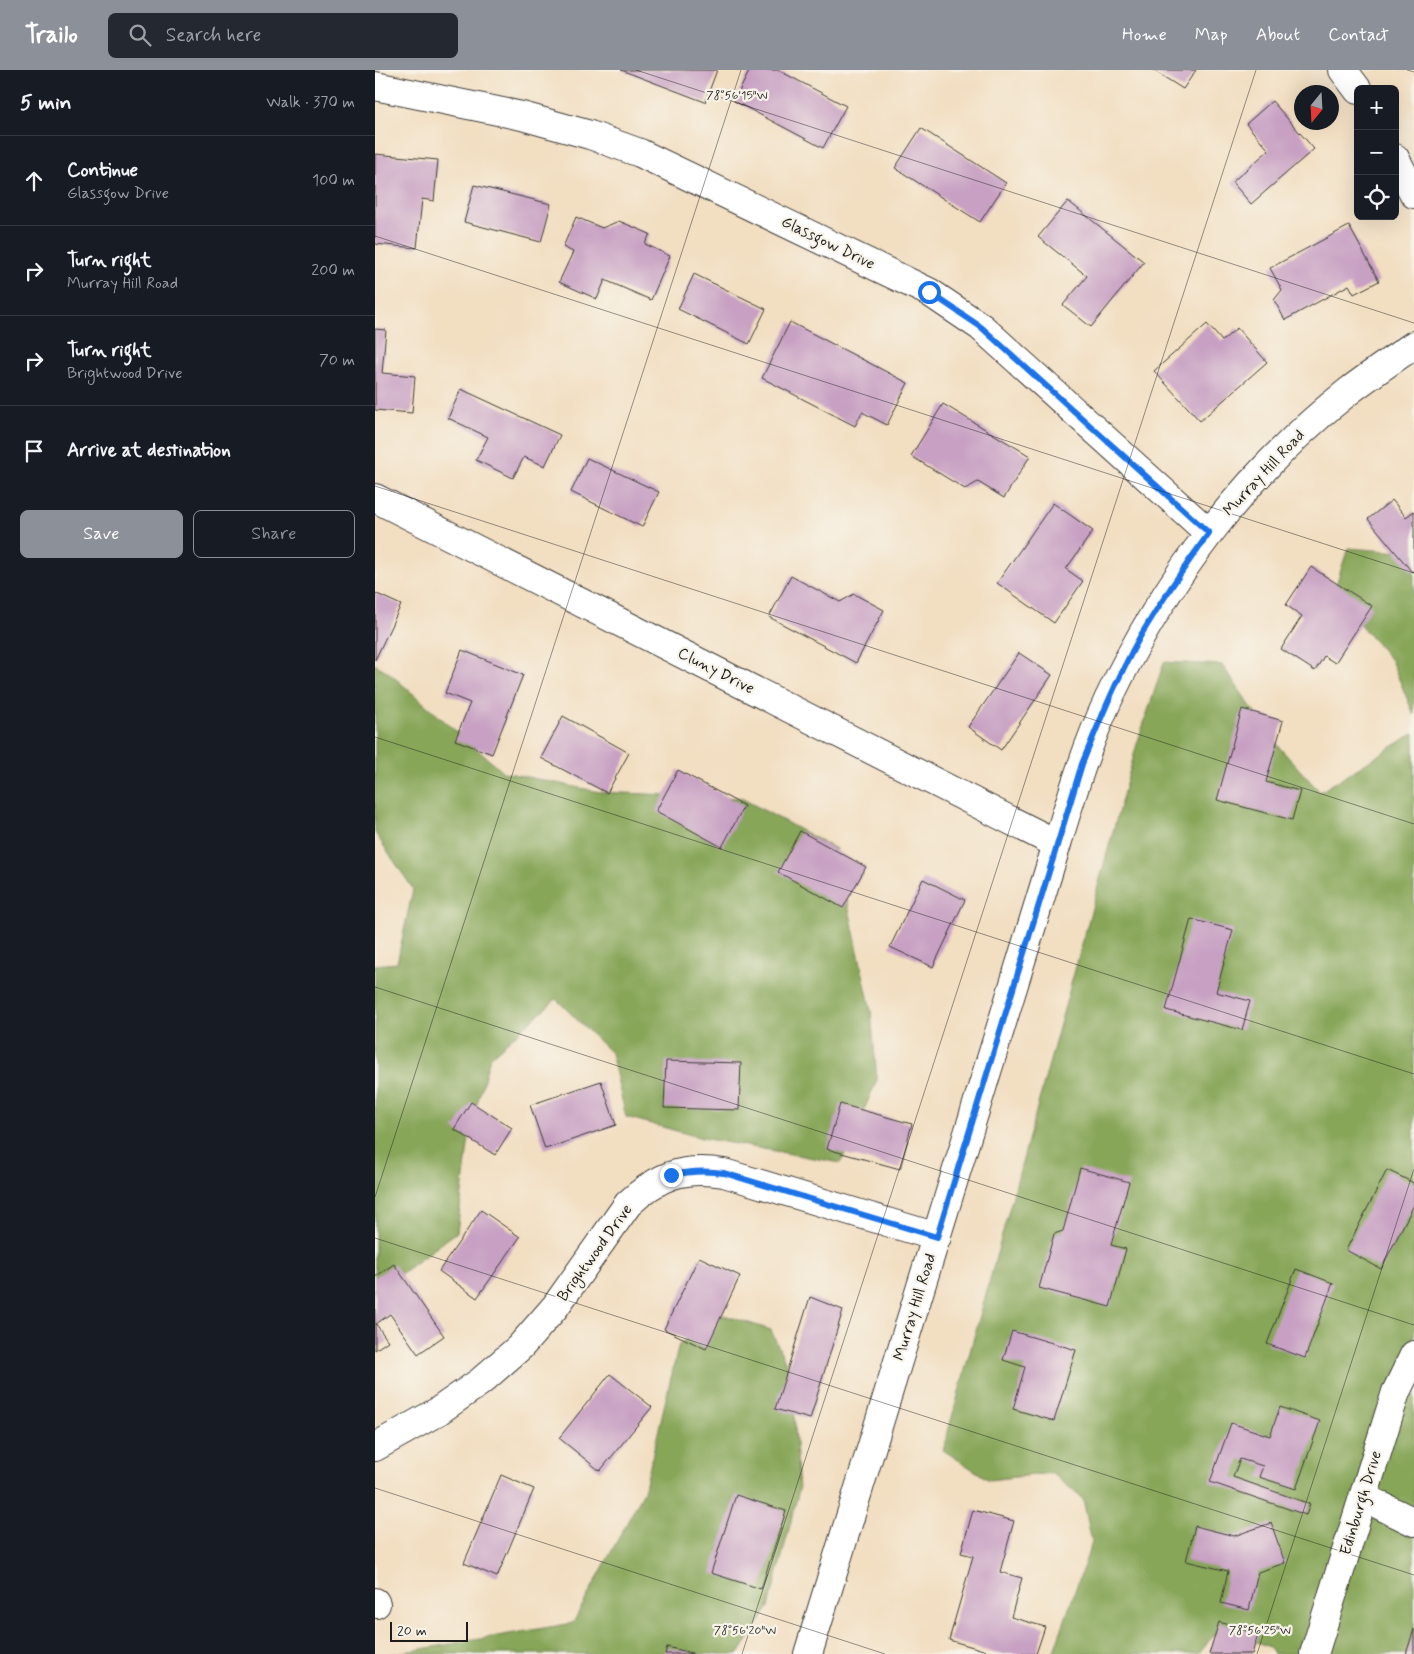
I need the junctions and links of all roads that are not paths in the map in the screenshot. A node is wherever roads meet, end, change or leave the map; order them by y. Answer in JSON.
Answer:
{"nodes":[{"id":1,"x":1343,"y":70,"type":"edge"},
{"id":2,"x":1354,"y":85,"type":"edge"},
{"id":3,"x":375,"y":86,"type":"edge"},
{"id":4,"x":1399,"y":166,"type":"edge"},
{"id":5,"x":1414,"y":194,"type":"edge"},
{"id":6,"x":1414,"y":345,"type":"edge"},
{"id":7,"x":375,"y":498,"type":"edge"},
{"id":8,"x":1209,"y":533,"type":"junction"},
{"id":9,"x":1057,"y":844,"type":"junction"},
{"id":10,"x":937,"y":1237,"type":"junction"},
{"id":11,"x":1414,"y":1355,"type":"edge"},
{"id":12,"x":375,"y":1447,"type":"edge"},
{"id":13,"x":1363,"y":1497,"type":"junction"},
{"id":14,"x":1414,"y":1522,"type":"edge"},
{"id":15,"x":809,"y":1654,"type":"edge"},
{"id":16,"x":1314,"y":1654,"type":"edge"}],
"edges":[{"from":1,"to":2,"type":"street"},
{"from":3,"to":8,"type":"street","name":"Glassgow Drive"},
{"from":4,"to":5,"type":"street"},
{"from":6,"to":8,"type":"street","name":"Murray Hill Road"},
{"from":7,"to":9,"type":"street","name":"Cluny Drive"},
{"from":8,"to":9,"type":"street","name":"Murray Hill Road"},
{"from":9,"to":10,"type":"street","name":"Murray Hill Road"},
{"from":10,"to":12,"type":"street","name":"Brightwood Drive"},
{"from":10,"to":15,"type":"street","name":"Murray Hill Road"},
{"from":11,"to":13,"type":"street","name":"Edinburgh Drive"},
{"from":13,"to":14,"type":"street"},
{"from":13,"to":16,"type":"street","name":"Edinburgh Drive"}]}
